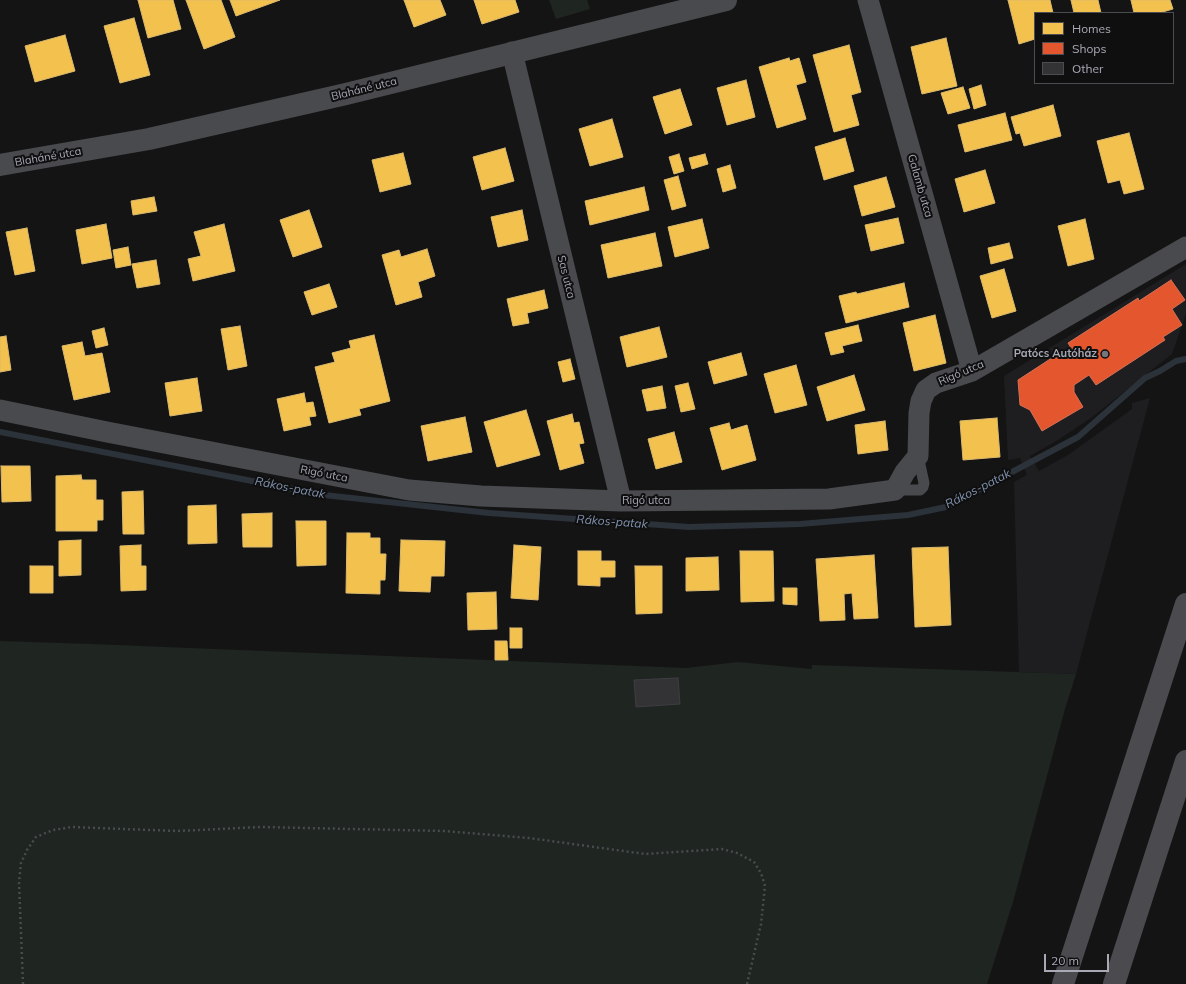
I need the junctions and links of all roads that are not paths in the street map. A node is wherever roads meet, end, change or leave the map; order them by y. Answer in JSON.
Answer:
{"nodes":[{"id":1,"x":726,"y":0,"type":"edge"},
{"id":2,"x":868,"y":0,"type":"edge"},
{"id":3,"x":512,"y":52,"type":"junction"},
{"id":4,"x":0,"y":165,"type":"edge"},
{"id":5,"x":1186,"y":248,"type":"edge"},
{"id":6,"x":972,"y":371,"type":"junction"},
{"id":7,"x":0,"y":410,"type":"edge"},
{"id":8,"x":620,"y":501,"type":"junction"},
{"id":9,"x":1186,"y":604,"type":"edge"},
{"id":10,"x":1186,"y":761,"type":"edge"},
{"id":11,"x":1063,"y":984,"type":"edge"},
{"id":12,"x":1114,"y":984,"type":"edge"}],
"edges":[{"from":1,"to":3,"type":"street","name":"Blaháné utca"},
{"from":2,"to":6,"type":"street","name":"Galamb utca"},
{"from":3,"to":4,"type":"street","name":"Blaháné utca"},
{"from":3,"to":8,"type":"street","name":"Sas utca"},
{"from":5,"to":6,"type":"street","name":"Rigó utca"},
{"from":6,"to":8,"type":"street","name":"Rigó utca"},
{"from":7,"to":8,"type":"street","name":"Rigó utca"},
{"from":9,"to":11,"type":"highway"},
{"from":10,"to":12,"type":"highway"}]}
